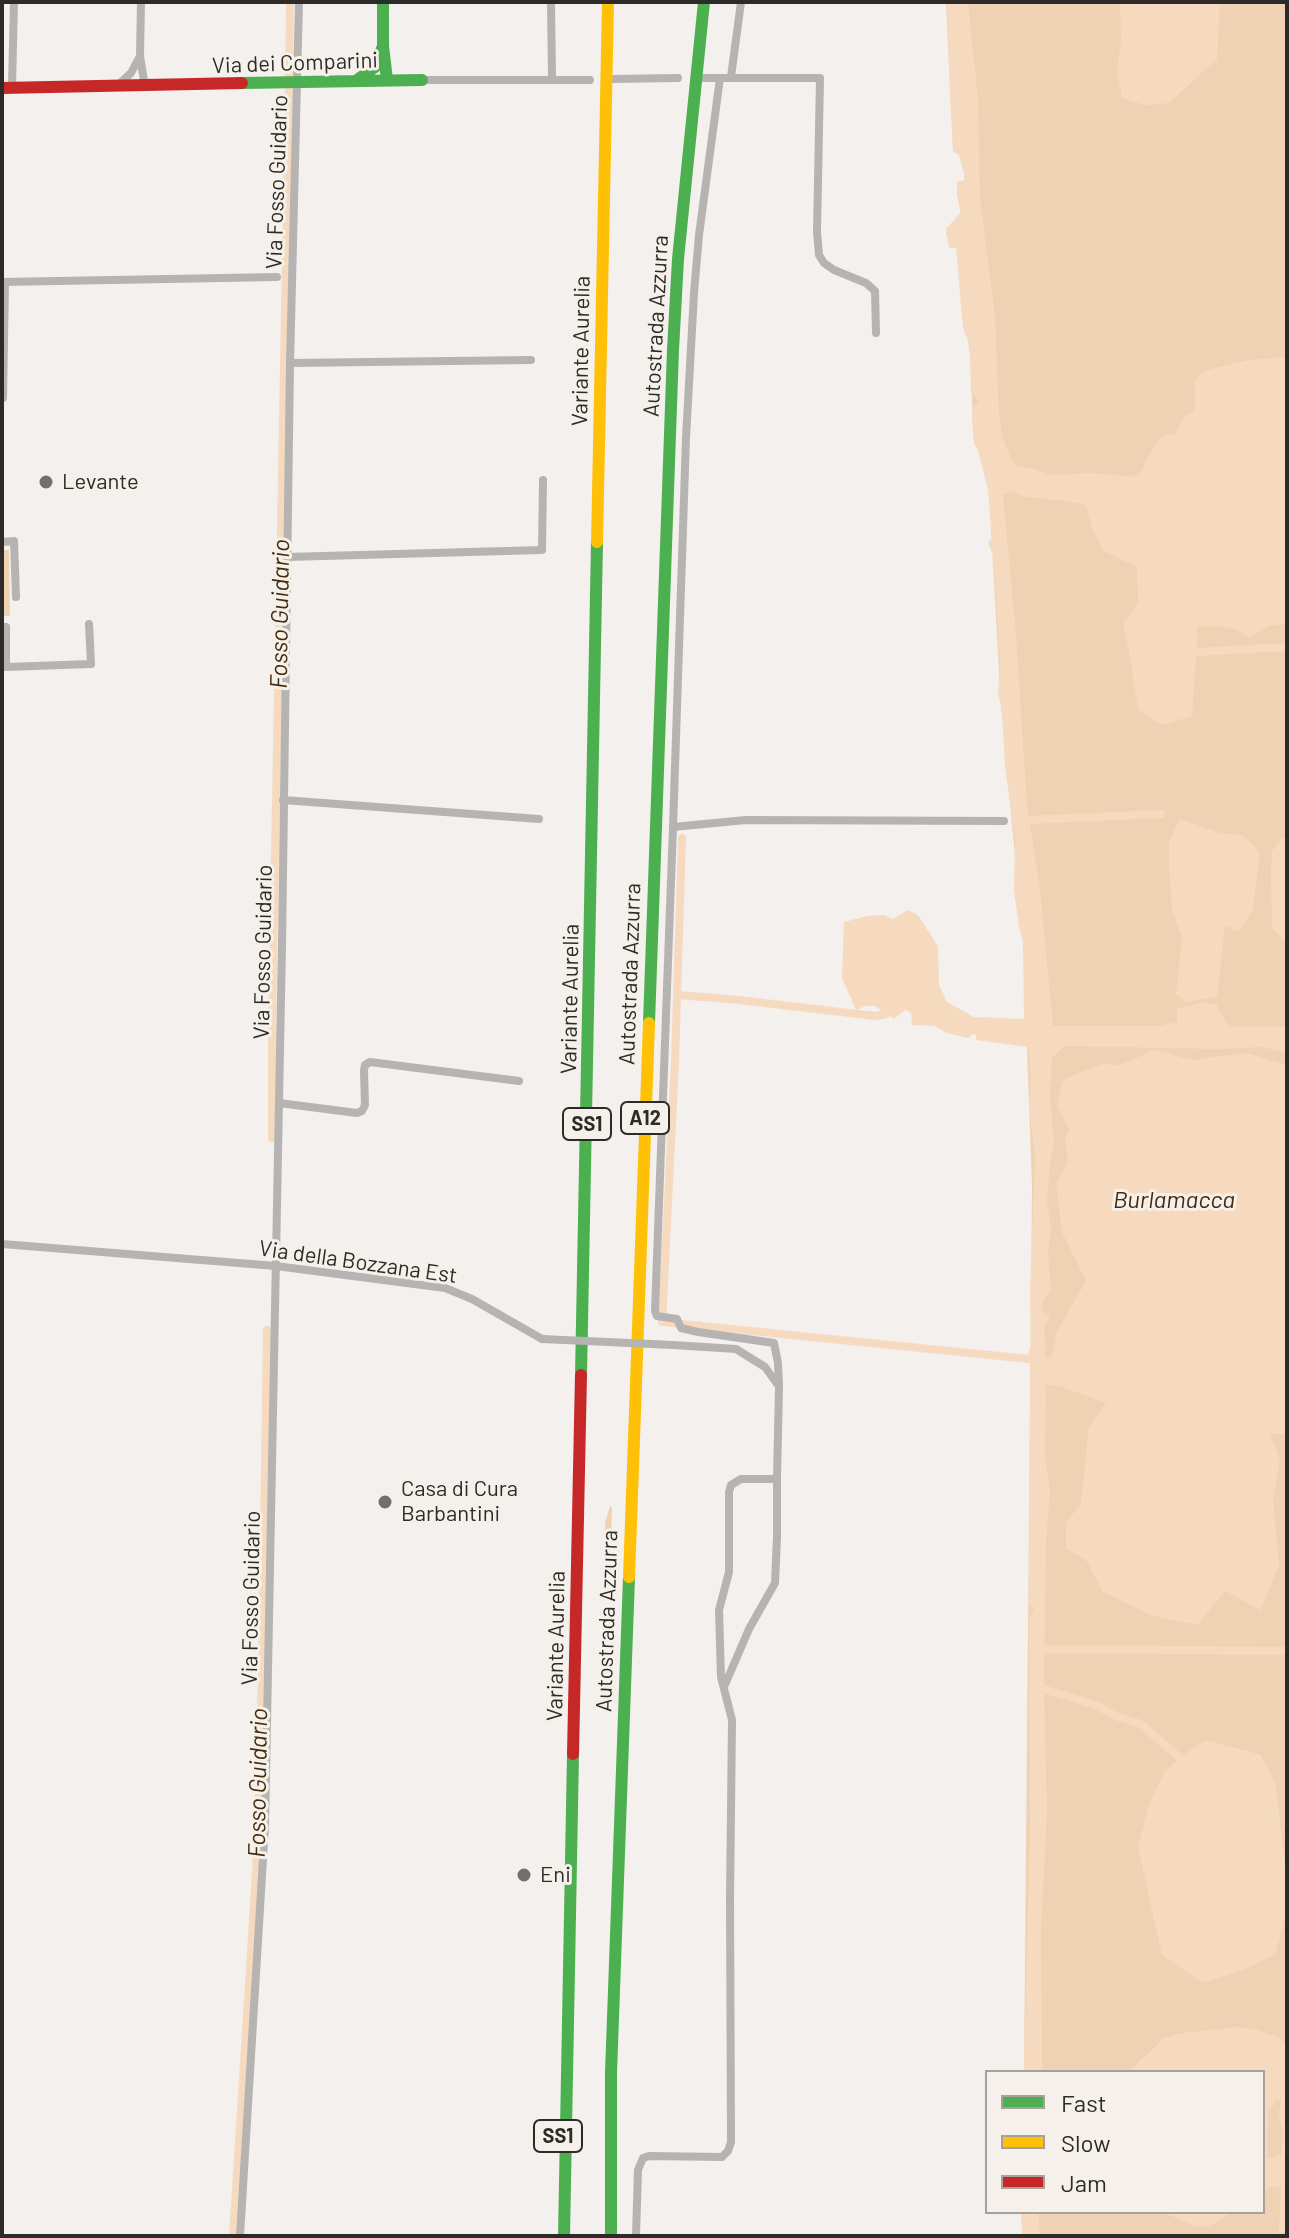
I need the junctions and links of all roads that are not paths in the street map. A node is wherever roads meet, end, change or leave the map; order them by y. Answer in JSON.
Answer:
{"nodes":[{"id":1,"x":14,"y":2,"type":"edge"},
{"id":2,"x":141,"y":2,"type":"edge"},
{"id":3,"x":299,"y":2,"type":"edge"},
{"id":4,"x":383,"y":2,"type":"edge"},
{"id":5,"x":551,"y":2,"type":"edge"},
{"id":6,"x":599,"y":2,"type":"edge"},
{"id":7,"x":608,"y":2,"type":"edge"},
{"id":8,"x":693,"y":2,"type":"edge"},
{"id":9,"x":704,"y":2,"type":"edge"},
{"id":10,"x":741,"y":2,"type":"edge"},
{"id":11,"x":140,"y":56,"type":"junction"},
{"id":12,"x":382,"y":57,"type":"junction"},
{"id":13,"x":731,"y":77,"type":"junction"},
{"id":14,"x":678,"y":78,"type":"dead end"},
{"id":15,"x":703,"y":78,"type":"dead end"},
{"id":16,"x":720,"y":78,"type":"junction"},
{"id":17,"x":611,"y":79,"type":"dead end"},
{"id":18,"x":357,"y":80,"type":"junction"},
{"id":19,"x":382,"y":80,"type":"junction"},
{"id":20,"x":422,"y":80,"type":"junction"},
{"id":21,"x":552,"y":80,"type":"junction"},
{"id":22,"x":590,"y":80,"type":"dead end"},
{"id":23,"x":298,"y":83,"type":"junction"},
{"id":24,"x":117,"y":86,"type":"junction"},
{"id":25,"x":145,"y":87,"type":"junction"},
{"id":26,"x":7,"y":88,"type":"edge"},
{"id":27,"x":277,"y":277,"type":"dead end"},
{"id":28,"x":4,"y":282,"type":"edge"},
{"id":29,"x":876,"y":333,"type":"dead end"},
{"id":30,"x":531,"y":360,"type":"dead end"},
{"id":31,"x":290,"y":363,"type":"junction"},
{"id":32,"x":3,"y":398,"type":"edge"},
{"id":33,"x":543,"y":480,"type":"dead end"},
{"id":34,"x":2,"y":542,"type":"edge"},
{"id":35,"x":287,"y":557,"type":"junction"},
{"id":36,"x":16,"y":597,"type":"dead end"},
{"id":37,"x":89,"y":624,"type":"dead end"},
{"id":38,"x":2,"y":627,"type":"edge"},
{"id":39,"x":283,"y":800,"type":"junction"},
{"id":40,"x":539,"y":819,"type":"dead end"},
{"id":41,"x":1004,"y":821,"type":"dead end"},
{"id":42,"x":673,"y":827,"type":"junction"},
{"id":43,"x":519,"y":1081,"type":"dead end"},
{"id":44,"x":279,"y":1103,"type":"junction"},
{"id":45,"x":2,"y":1244,"type":"edge"},
{"id":46,"x":276,"y":1266,"type":"junction"},
{"id":47,"x":779,"y":1387,"type":"junction"},
{"id":48,"x":777,"y":1479,"type":"junction"},
{"id":49,"x":724,"y":1687,"type":"junction"},
{"id":50,"x":240,"y":2236,"type":"edge"},
{"id":51,"x":556,"y":2236,"type":"edge"},
{"id":52,"x":564,"y":2236,"type":"edge"},
{"id":53,"x":601,"y":2236,"type":"edge"},
{"id":54,"x":611,"y":2236,"type":"edge"},
{"id":55,"x":636,"y":2236,"type":"edge"}],
"edges":[{"from":1,"to":26,"type":"street"},
{"from":2,"to":11,"type":"street"},
{"from":3,"to":23,"type":"street","name":"Via Fosso Guidario"},
{"from":4,"to":12,"type":"main road"},
{"from":5,"to":21,"type":"street"},
{"from":6,"to":51,"type":"main road","name":"Variante Aurelia","number":"SS1"},
{"from":7,"to":52,"type":"main road","name":"Variante Aurelia","number":"SS1"},
{"from":8,"to":53,"type":"main road","name":"Autostrada Azzurra","number":"A12"},
{"from":9,"to":54,"type":"main road","name":"Autostrada Azzurra","number":"A12"},
{"from":10,"to":13,"type":"street"},
{"from":11,"to":24,"type":"street"},
{"from":11,"to":25,"type":"street"},
{"from":12,"to":18,"type":"main road"},
{"from":12,"to":19,"type":"main road"},
{"from":12,"to":20,"type":"main road"},
{"from":13,"to":16,"type":"street"},
{"from":13,"to":29,"type":"street"},
{"from":14,"to":17,"type":"street"},
{"from":15,"to":16,"type":"street"},
{"from":16,"to":42,"type":"street"},
{"from":18,"to":19,"type":"main road","name":"Via dei Comparini"},
{"from":18,"to":23,"type":"main road","name":"Via dei Comparini"},
{"from":19,"to":20,"type":"main road","name":"Via dei Comparini"},
{"from":20,"to":21,"type":"street","name":"Via dei Comparini"},
{"from":21,"to":22,"type":"street","name":"Via dei Comparini"},
{"from":23,"to":25,"type":"main road","name":"Via dei Comparini"},
{"from":23,"to":31,"type":"street","name":"Via Fosso Guidario"},
{"from":24,"to":25,"type":"main road","name":"Via dei Comparini"},
{"from":24,"to":26,"type":"main road","name":"Via dei Comparini"},
{"from":27,"to":28,"type":"street"},
{"from":28,"to":32,"type":"street"},
{"from":30,"to":31,"type":"street"},
{"from":31,"to":35,"type":"street","name":"Via Fosso Guidario"},
{"from":33,"to":35,"type":"street"},
{"from":34,"to":36,"type":"street"},
{"from":35,"to":39,"type":"street","name":"Via Fosso Guidario"},
{"from":37,"to":38,"type":"street"},
{"from":39,"to":40,"type":"street"},
{"from":39,"to":44,"type":"street","name":"Via Fosso Guidario"},
{"from":41,"to":42,"type":"street"},
{"from":42,"to":47,"type":"street"},
{"from":43,"to":44,"type":"street"},
{"from":44,"to":46,"type":"street","name":"Via Fosso Guidario"},
{"from":45,"to":46,"type":"street","name":"Via della Bozzana Est"},
{"from":46,"to":47,"type":"street","name":"Via della Bozzana Est","bridge":true},
{"from":46,"to":50,"type":"street","name":"Via Fosso Guidario"},
{"from":47,"to":48,"type":"street"},
{"from":48,"to":49,"type":"street"},
{"from":48,"to":49,"type":"street"},
{"from":49,"to":55,"type":"street"}]}
